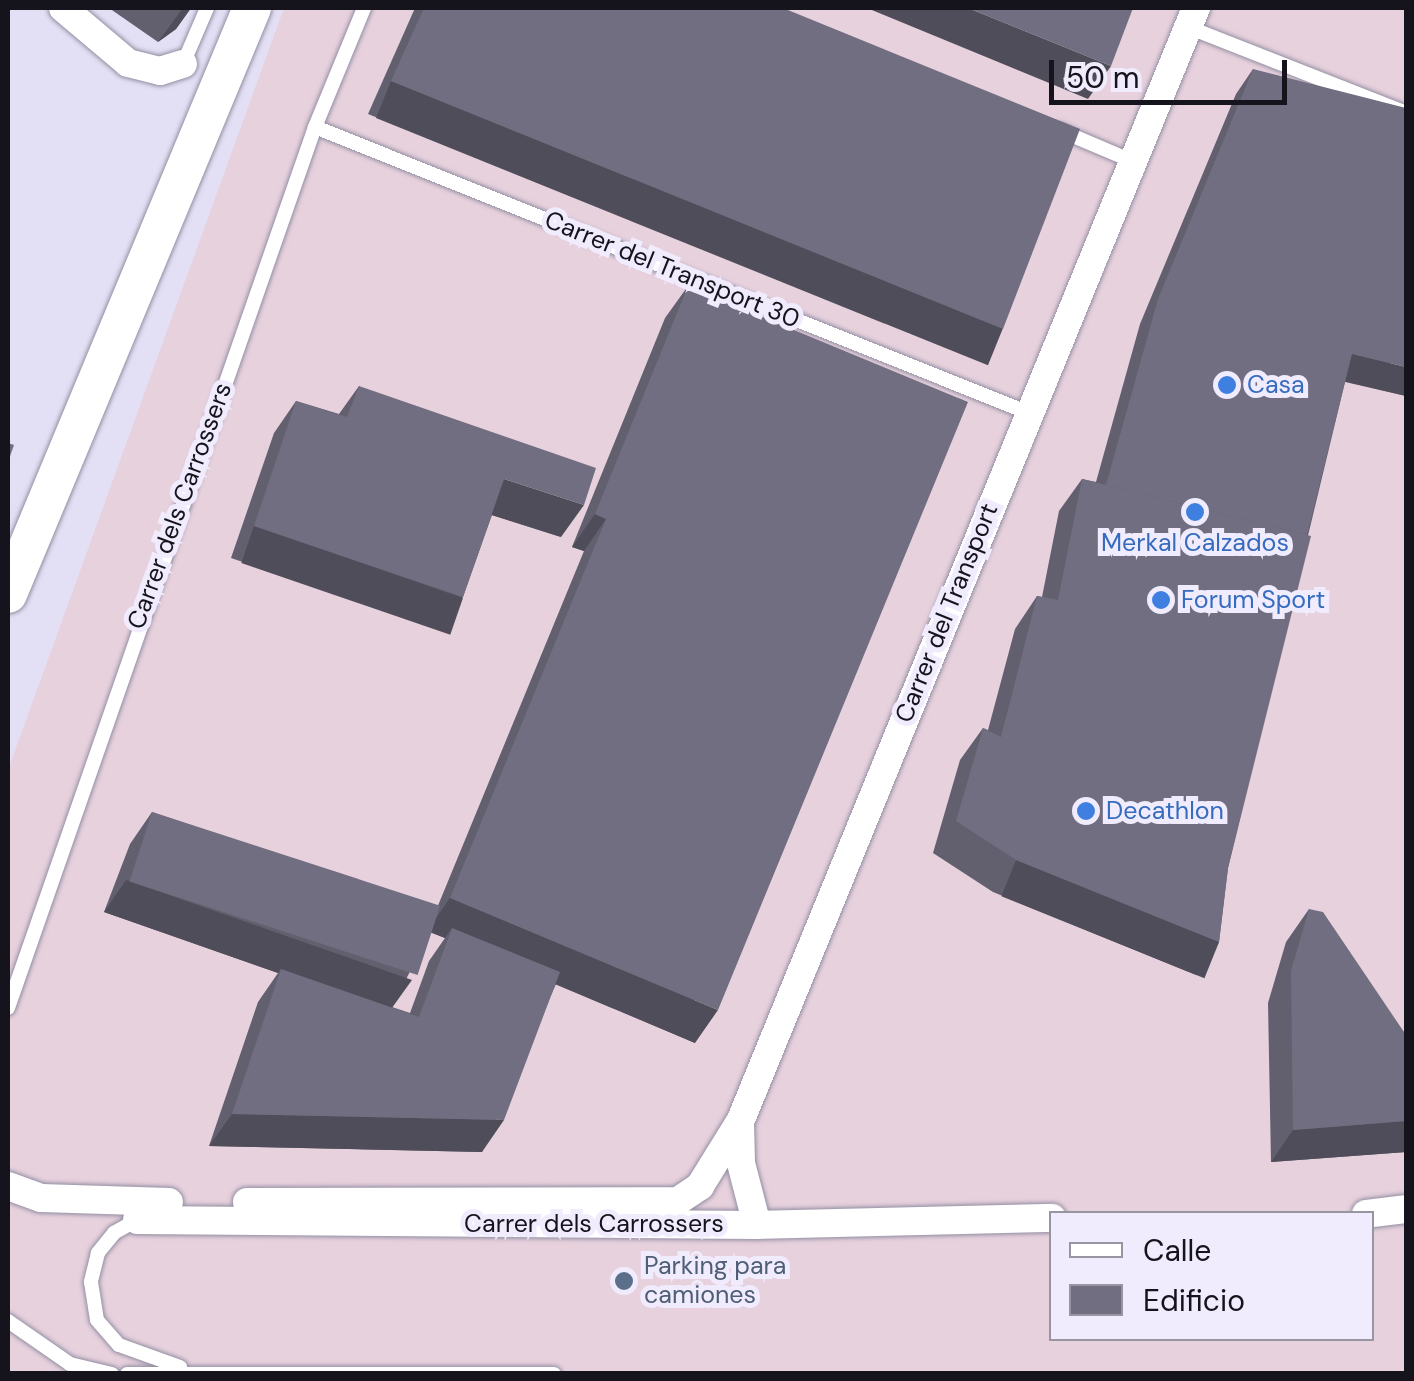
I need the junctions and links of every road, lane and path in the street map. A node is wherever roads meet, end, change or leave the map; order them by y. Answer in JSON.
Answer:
{"nodes":[{"id":1,"x":63,"y":8,"type":"edge"},
{"id":2,"x":207,"y":8,"type":"edge"},
{"id":3,"x":252,"y":8,"type":"edge"},
{"id":4,"x":354,"y":8,"type":"edge"},
{"id":5,"x":364,"y":8,"type":"edge"},
{"id":6,"x":1192,"y":17,"type":"edge"},
{"id":7,"x":351,"y":39,"type":"junction"},
{"id":8,"x":183,"y":64,"type":"joint"},
{"id":9,"x":1406,"y":112,"type":"edge"},
{"id":10,"x":1040,"y":122,"type":"edge"},
{"id":11,"x":315,"y":127,"type":"junction"},
{"id":12,"x":1132,"y":161,"type":"junction"},
{"id":13,"x":1028,"y":413,"type":"junction"},
{"id":14,"x":8,"y":594,"type":"edge"},
{"id":15,"x":8,"y":1008,"type":"edge"},
{"id":16,"x":740,"y":1122,"type":"junction"},
{"id":17,"x":8,"y":1186,"type":"edge"},
{"id":18,"x":1406,"y":1209,"type":"edge"},
{"id":19,"x":1374,"y":1213,"type":"edge"},
{"id":20,"x":1049,"y":1218,"type":"edge"},
{"id":21,"x":137,"y":1220,"type":"joint"},
{"id":22,"x":757,"y":1225,"type":"junction"},
{"id":23,"x":8,"y":1321,"type":"edge"},
{"id":24,"x":185,"y":1368,"type":"junction"},
{"id":25,"x":112,"y":1374,"type":"edge"},
{"id":26,"x":127,"y":1374,"type":"edge"},
{"id":27,"x":554,"y":1374,"type":"edge"}],
"edges":[{"from":1,"to":8,"type":"street"},
{"from":2,"to":8,"type":"lane"},
{"from":3,"to":14,"type":"main road"},
{"from":4,"to":7,"type":"lane"},
{"from":5,"to":7,"type":"lane","name":"Carrer dels Carrossers"},
{"from":6,"to":9,"type":"lane"},
{"from":6,"to":12,"type":"street","name":"Carrer del Transport"},
{"from":7,"to":11,"type":"lane","name":"Carrer dels Carrossers"},
{"from":10,"to":12,"type":"lane"},
{"from":11,"to":13,"type":"lane","name":"Carrer del Transport 30"},
{"from":11,"to":15,"type":"lane","name":"Carrer dels Carrossers"},
{"from":12,"to":13,"type":"street","name":"Carrer del Transport"},
{"from":13,"to":16,"type":"street","name":"Carrer del Transport"},
{"from":16,"to":17,"type":"street","name":"Carrer dels Carrossers"},
{"from":16,"to":22,"type":"street","name":"Carrer del Transport"},
{"from":18,"to":19,"type":"street"},
{"from":20,"to":22,"type":"street","name":"Carrer dels Carrossers"},
{"from":21,"to":22,"type":"street","name":"Carrer dels Carrossers"},
{"from":21,"to":24,"type":"lane"},
{"from":23,"to":25,"type":"lane"},
{"from":24,"to":26,"type":"lane"},
{"from":24,"to":27,"type":"lane"}]}
